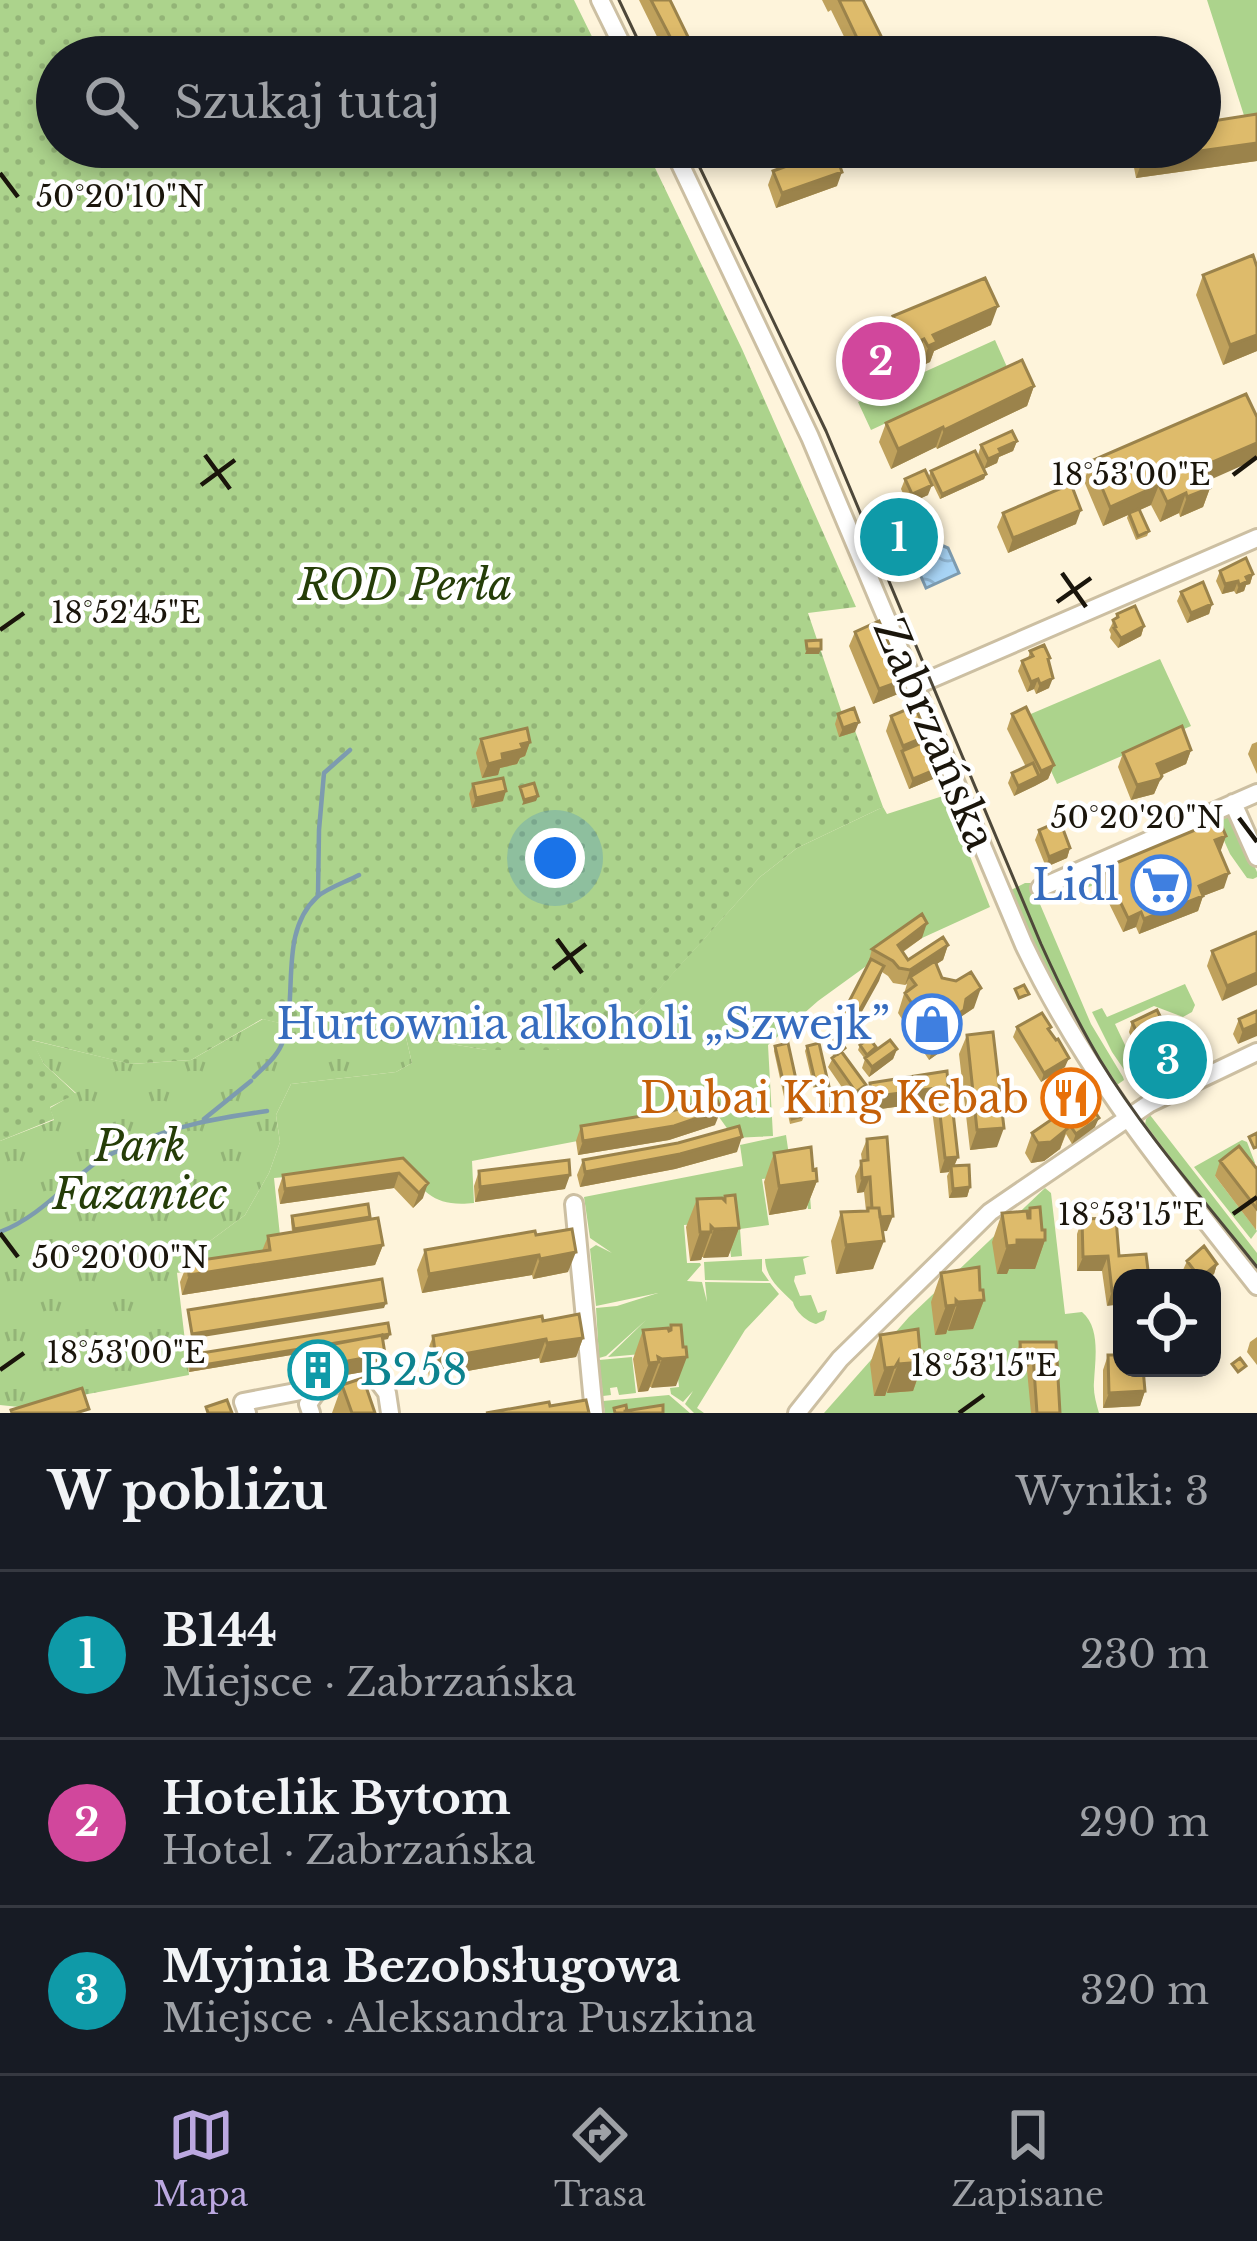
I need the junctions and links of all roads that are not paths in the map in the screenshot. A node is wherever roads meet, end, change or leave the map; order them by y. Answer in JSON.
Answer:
{"nodes":[{"id":1,"x":600,"y":0,"type":"edge"},
{"id":2,"x":618,"y":36,"type":"edge"},
{"id":3,"x":682,"y":168,"type":"edge"},
{"id":4,"x":1257,"y":538,"type":"edge"},
{"id":5,"x":915,"y":686,"type":"junction"},
{"id":6,"x":1257,"y":793,"type":"edge"},
{"id":7,"x":1233,"y":803,"type":"junction"},
{"id":8,"x":1257,"y":857,"type":"edge"},
{"id":9,"x":1040,"y":888,"type":"dead end"},
{"id":10,"x":1257,"y":1052,"type":"edge"},
{"id":11,"x":1126,"y":1119,"type":"junction"},
{"id":12,"x":574,"y":1204,"type":"dead end"},
{"id":13,"x":1257,"y":1286,"type":"edge"},
{"id":14,"x":320,"y":1387,"type":"junction"},
{"id":15,"x":247,"y":1413,"type":"edge"},
{"id":16,"x":311,"y":1413,"type":"edge"},
{"id":17,"x":390,"y":1413,"type":"edge"},
{"id":18,"x":593,"y":1413,"type":"edge"},
{"id":19,"x":797,"y":1413,"type":"edge"}],
"edges":[{"from":1,"to":2,"type":"street"},
{"from":3,"to":5,"type":"street","name":"Zabrzańska"},
{"from":4,"to":5,"type":"street"},
{"from":5,"to":11,"type":"street","name":"Zabrzańska"},
{"from":6,"to":7,"type":"street"},
{"from":7,"to":8,"type":"street"},
{"from":7,"to":9,"type":"street"},
{"from":10,"to":11,"type":"street"},
{"from":11,"to":13,"type":"street","name":"Zabrzańska"},
{"from":11,"to":19,"type":"street"},
{"from":12,"to":18,"type":"street"},
{"from":14,"to":15,"type":"street"},
{"from":14,"to":16,"type":"street"},
{"from":14,"to":17,"type":"street"}]}
